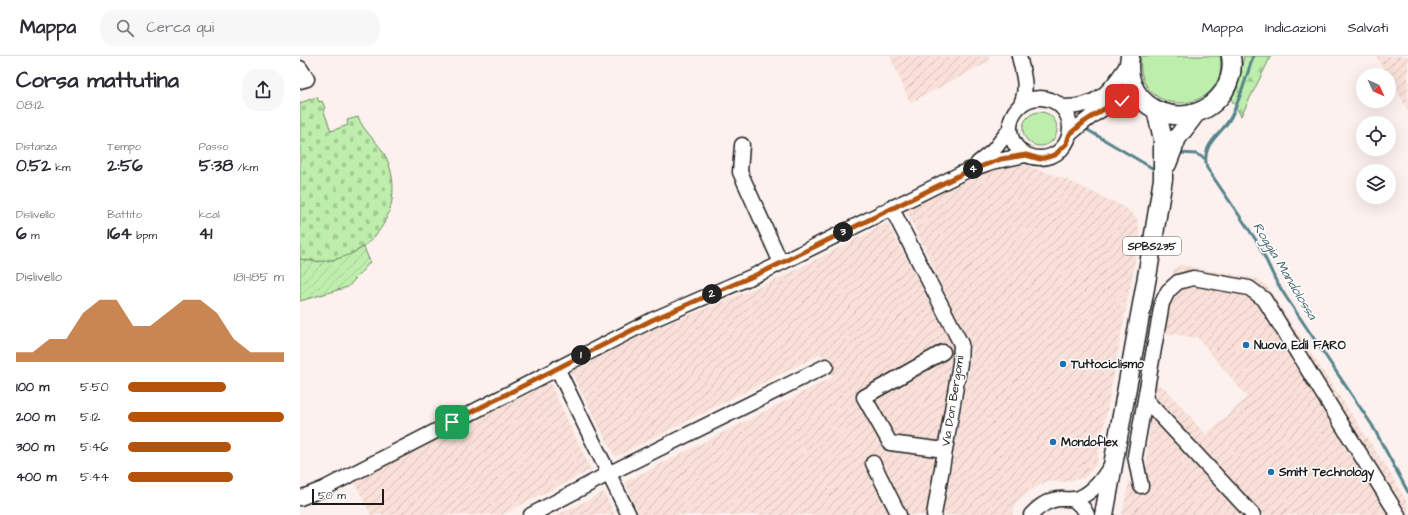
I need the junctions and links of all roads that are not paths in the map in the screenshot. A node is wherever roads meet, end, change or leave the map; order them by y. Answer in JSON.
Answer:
{"nodes":[{"id":1,"x":1019,"y":56,"type":"edge"},
{"id":2,"x":1232,"y":57,"type":"edge"},
{"id":3,"x":1130,"y":59,"type":"edge"},
{"id":4,"x":1026,"y":83,"type":"junction"},
{"id":5,"x":1043,"y":98,"type":"junction"},
{"id":6,"x":1020,"y":106,"type":"junction"},
{"id":7,"x":1151,"y":106,"type":"junction"},
{"id":8,"x":1061,"y":107,"type":"junction"},
{"id":9,"x":1196,"y":113,"type":"junction"},
{"id":10,"x":1010,"y":129,"type":"junction"},
{"id":11,"x":1070,"y":134,"type":"junction"},
{"id":12,"x":742,"y":146,"type":"dead end"},
{"id":13,"x":1026,"y":155,"type":"junction"},
{"id":14,"x":966,"y":172,"type":"junction"},
{"id":15,"x":1163,"y":178,"type":"junction"},
{"id":16,"x":892,"y":207,"type":"junction"},
{"id":17,"x":781,"y":263,"type":"junction"},
{"id":18,"x":943,"y":352,"type":"dead end"},
{"id":19,"x":826,"y":366,"type":"dead end"},
{"id":20,"x":557,"y":368,"type":"junction"},
{"id":21,"x":1145,"y":399,"type":"junction"},
{"id":22,"x":945,"y":450,"type":"junction"},
{"id":23,"x":1115,"y":456,"type":"junction"},
{"id":24,"x":1135,"y":456,"type":"junction"},
{"id":25,"x":874,"y":463,"type":"dead end"},
{"id":26,"x":608,"y":474,"type":"junction"},
{"id":27,"x":1140,"y":486,"type":"dead end"},
{"id":28,"x":300,"y":498,"type":"edge"},
{"id":29,"x":1073,"y":500,"type":"junction"},
{"id":30,"x":531,"y":515,"type":"edge"},
{"id":31,"x":629,"y":515,"type":"edge"},
{"id":32,"x":900,"y":515,"type":"edge"},
{"id":33,"x":934,"y":515,"type":"edge"},
{"id":34,"x":1031,"y":515,"type":"edge"},
{"id":35,"x":1087,"y":515,"type":"edge"},
{"id":36,"x":1104,"y":515,"type":"edge"},
{"id":37,"x":1253,"y":515,"type":"edge"},
{"id":38,"x":1398,"y":515,"type":"edge"}],
"edges":[{"from":1,"to":4,"type":"street"},
{"from":2,"to":9,"type":"main road"},
{"from":3,"to":7,"type":"main road"},
{"from":3,"to":8,"type":"street"},
{"from":4,"to":5,"type":"street"},
{"from":4,"to":6,"type":"street"},
{"from":5,"to":6,"type":"street"},
{"from":5,"to":8,"type":"street"},
{"from":6,"to":10,"type":"street"},
{"from":7,"to":9,"type":"main road"},
{"from":7,"to":11,"type":"street"},
{"from":7,"to":15,"type":"main road"},
{"from":8,"to":11,"type":"street"},
{"from":9,"to":15,"type":"main road"},
{"from":10,"to":13,"type":"street"},
{"from":10,"to":14,"type":"street"},
{"from":11,"to":13,"type":"street"},
{"from":12,"to":17,"type":"street"},
{"from":13,"to":14,"type":"street"},
{"from":14,"to":16,"type":"street"},
{"from":15,"to":23,"type":"main road","number":"SPBS235"},
{"from":16,"to":17,"type":"street"},
{"from":16,"to":22,"type":"street","name":"Via Don Bergomi"},
{"from":17,"to":20,"type":"street"},
{"from":18,"to":22,"type":"street"},
{"from":19,"to":26,"type":"street"},
{"from":20,"to":26,"type":"street"},
{"from":20,"to":28,"type":"street"},
{"from":21,"to":24,"type":"street"},
{"from":21,"to":37,"type":"street"},
{"from":21,"to":38,"type":"street"},
{"from":22,"to":33,"type":"street","name":"Via Don Bergomi"},
{"from":23,"to":24,"type":"street"},
{"from":23,"to":29,"type":"street"},
{"from":23,"to":36,"type":"main road","number":"SPBS235"},
{"from":24,"to":27,"type":"street"},
{"from":25,"to":32,"type":"street"},
{"from":26,"to":30,"type":"street"},
{"from":26,"to":31,"type":"street"},
{"from":29,"to":34,"type":"street"},
{"from":29,"to":35,"type":"street"}]}
